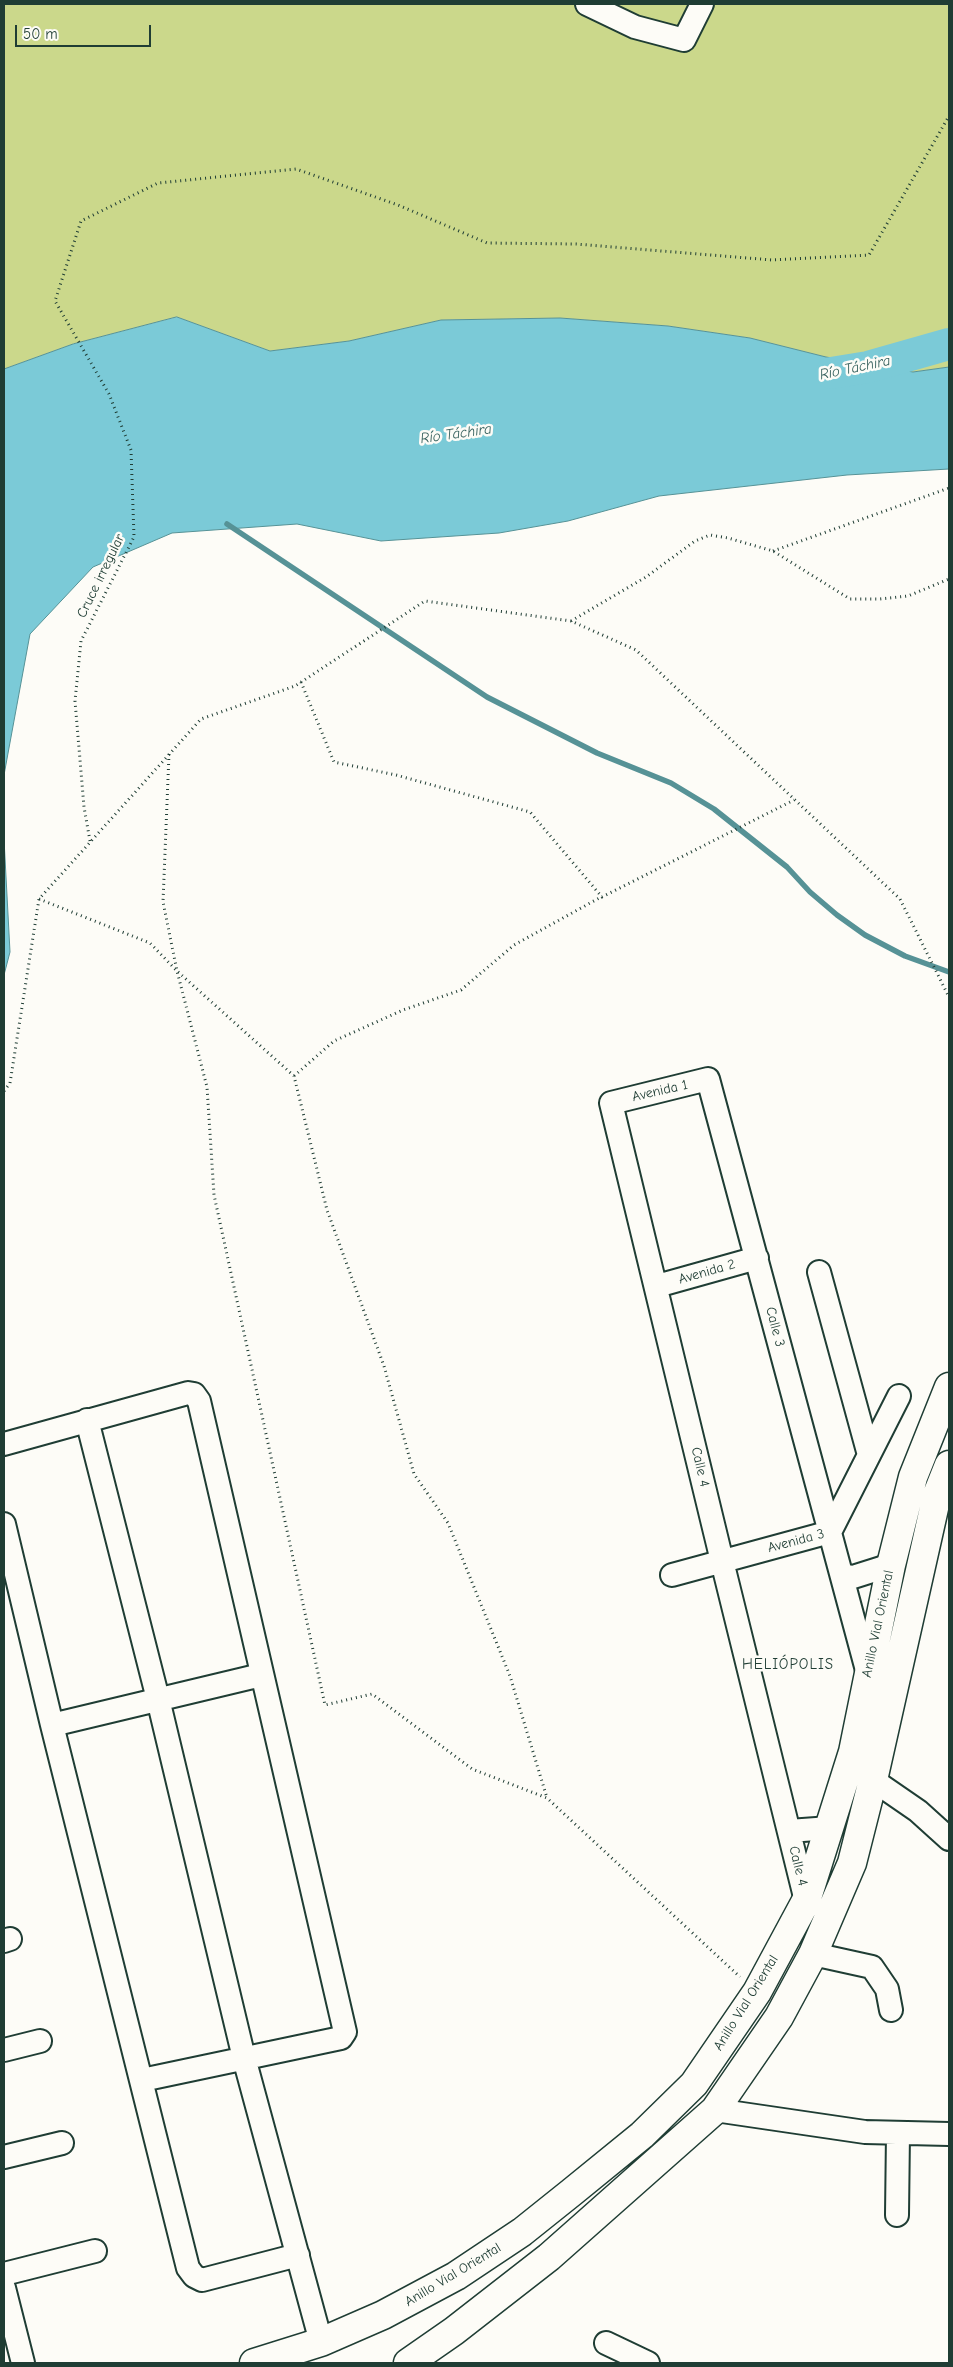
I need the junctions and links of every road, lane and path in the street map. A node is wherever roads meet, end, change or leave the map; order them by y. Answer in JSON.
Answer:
{"nodes":[{"id":1,"x":587,"y":4,"type":"edge"},
{"id":2,"x":702,"y":4,"type":"edge"},
{"id":3,"x":949,"y":116,"type":"edge"},
{"id":4,"x":949,"y":488,"type":"edge"},
{"id":5,"x":773,"y":552,"type":"junction"},
{"id":6,"x":949,"y":579,"type":"edge"},
{"id":7,"x":571,"y":621,"type":"junction"},
{"id":8,"x":301,"y":682,"type":"junction"},
{"id":9,"x":170,"y":754,"type":"junction"},
{"id":10,"x":794,"y":800,"type":"junction"},
{"id":11,"x":90,"y":841,"type":"junction"},
{"id":12,"x":602,"y":896,"type":"junction"},
{"id":13,"x":39,"y":899,"type":"junction"},
{"id":14,"x":177,"y":972,"type":"junction"},
{"id":15,"x":949,"y":997,"type":"edge"},
{"id":16,"x":294,"y":1076,"type":"junction"},
{"id":17,"x":708,"y":1079,"type":"joint"},
{"id":18,"x":4,"y":1091,"type":"edge"},
{"id":19,"x":611,"y":1103,"type":"joint"},
{"id":20,"x":756,"y":1258,"type":"junction"},
{"id":21,"x":820,"y":1272,"type":"dead end"},
{"id":22,"x":657,"y":1286,"type":"junction"},
{"id":23,"x":949,"y":1386,"type":"edge"},
{"id":24,"x":899,"y":1396,"type":"dead end"},
{"id":25,"x":87,"y":1420,"type":"junction"},
{"id":26,"x":4,"y":1444,"type":"edge"},
{"id":27,"x":870,"y":1455,"type":"junction"},
{"id":28,"x":949,"y":1465,"type":"edge"},
{"id":29,"x":4,"y":1524,"type":"edge"},
{"id":30,"x":830,"y":1532,"type":"junction"},
{"id":31,"x":722,"y":1561,"type":"junction"},
{"id":32,"x":891,"y":1565,"type":"junction"},
{"id":33,"x":672,"y":1574,"type":"dead end"},
{"id":34,"x":842,"y":1575,"type":"junction"},
{"id":35,"x":868,"y":1674,"type":"junction"},
{"id":36,"x":261,"y":1675,"type":"junction"},
{"id":37,"x":158,"y":1699,"type":"junction"},
{"id":38,"x":52,"y":1725,"type":"junction"},
{"id":39,"x":873,"y":1780,"type":"junction"},
{"id":40,"x":547,"y":1798,"type":"junction"},
{"id":41,"x":830,"y":1828,"type":"junction"},
{"id":42,"x":789,"y":1831,"type":"junction"},
{"id":43,"x":949,"y":1839,"type":"edge"},
{"id":44,"x":806,"y":1901,"type":"junction"},
{"id":45,"x":813,"y":1954,"type":"junction"},
{"id":46,"x":757,"y":1992,"type":"junction"},
{"id":47,"x":891,"y":2010,"type":"dead end"},
{"id":48,"x":40,"y":2041,"type":"dead end"},
{"id":49,"x":4,"y":2050,"type":"edge"},
{"id":50,"x":244,"y":2058,"type":"junction"},
{"id":51,"x":142,"y":2080,"type":"junction"},
{"id":52,"x":715,"y":2110,"type":"junction"},
{"id":53,"x":898,"y":2132,"type":"junction"},
{"id":54,"x":949,"y":2134,"type":"edge"},
{"id":55,"x":62,"y":2143,"type":"dead end"},
{"id":56,"x":4,"y":2157,"type":"edge"},
{"id":57,"x":897,"y":2215,"type":"dead end"},
{"id":58,"x":95,"y":2251,"type":"dead end"},
{"id":59,"x":298,"y":2255,"type":"junction"},
{"id":60,"x":4,"y":2274,"type":"edge"},
{"id":61,"x":4,"y":2288,"type":"edge"},
{"id":62,"x":321,"y":2342,"type":"junction"},
{"id":63,"x":606,"y":2343,"type":"dead end"},
{"id":64,"x":23,"y":2363,"type":"edge"},
{"id":65,"x":254,"y":2363,"type":"edge"},
{"id":66,"x":408,"y":2363,"type":"edge"},
{"id":67,"x":648,"y":2363,"type":"edge"}],
"edges":[{"from":1,"to":2,"type":"street"},
{"from":3,"to":11,"type":"path","name":"Cruce irregular"},
{"from":4,"to":5,"type":"path"},
{"from":5,"to":6,"type":"path"},
{"from":5,"to":7,"type":"path"},
{"from":7,"to":8,"type":"path"},
{"from":7,"to":10,"type":"path"},
{"from":8,"to":9,"type":"path"},
{"from":8,"to":12,"type":"path"},
{"from":9,"to":11,"type":"path"},
{"from":9,"to":14,"type":"path"},
{"from":10,"to":12,"type":"path"},
{"from":10,"to":15,"type":"path"},
{"from":11,"to":13,"type":"path"},
{"from":12,"to":16,"type":"path"},
{"from":13,"to":14,"type":"path"},
{"from":13,"to":18,"type":"path"},
{"from":14,"to":16,"type":"path"},
{"from":14,"to":40,"type":"path"},
{"from":16,"to":40,"type":"path"},
{"from":17,"to":19,"type":"street","name":"Avenida 1"},
{"from":17,"to":20,"type":"street","name":"Calle 3"},
{"from":19,"to":22,"type":"street","name":"Calle 4"},
{"from":20,"to":22,"type":"street","name":"Avenida 2"},
{"from":20,"to":30,"type":"street","name":"Calle 3"},
{"from":21,"to":27,"type":"street"},
{"from":22,"to":31,"type":"street","name":"Calle 4"},
{"from":23,"to":32,"type":"highway","name":"Anillo Vial Oriental"},
{"from":24,"to":27,"type":"street","name":"Avenida 3"},
{"from":25,"to":26,"type":"street"},
{"from":25,"to":36,"type":"street"},
{"from":25,"to":37,"type":"street"},
{"from":27,"to":30,"type":"street","name":"Avenida 3"},
{"from":28,"to":39,"type":"highway","name":"Anillo Vial Oriental"},
{"from":29,"to":38,"type":"street"},
{"from":30,"to":31,"type":"street","name":"Avenida 3"},
{"from":30,"to":34,"type":"street","name":"Calle 3"},
{"from":31,"to":33,"type":"street","name":"Avenida 3"},
{"from":31,"to":42,"type":"street","name":"Calle 4"},
{"from":32,"to":34,"type":"street"},
{"from":32,"to":35,"type":"highway","name":"Anillo Vial Oriental"},
{"from":34,"to":35,"type":"street","name":"Calle 3"},
{"from":35,"to":41,"type":"highway","name":"Anillo Vial Oriental"},
{"from":36,"to":37,"type":"street"},
{"from":36,"to":50,"type":"street"},
{"from":37,"to":38,"type":"street"},
{"from":37,"to":50,"type":"street"},
{"from":38,"to":51,"type":"street"},
{"from":39,"to":43,"type":"street"},
{"from":39,"to":45,"type":"highway","name":"Anillo Vial Oriental"},
{"from":40,"to":46,"type":"path"},
{"from":41,"to":42,"type":"street","name":"Calle 4"},
{"from":41,"to":44,"type":"highway","name":"Anillo Vial Oriental"},
{"from":42,"to":44,"type":"street","name":"Calle 4"},
{"from":44,"to":46,"type":"highway","name":"Anillo Vial Oriental"},
{"from":45,"to":47,"type":"street"},
{"from":45,"to":52,"type":"highway","name":"Anillo Vial Oriental"},
{"from":46,"to":62,"type":"highway","name":"Anillo Vial Oriental"},
{"from":48,"to":49,"type":"street"},
{"from":50,"to":51,"type":"street"},
{"from":50,"to":59,"type":"street"},
{"from":51,"to":59,"type":"street"},
{"from":52,"to":53,"type":"street"},
{"from":52,"to":66,"type":"highway","name":"Anillo Vial Oriental"},
{"from":53,"to":54,"type":"street"},
{"from":53,"to":57,"type":"street"},
{"from":55,"to":56,"type":"street"},
{"from":58,"to":60,"type":"street"},
{"from":59,"to":62,"type":"street"},
{"from":61,"to":64,"type":"street"},
{"from":62,"to":65,"type":"highway","name":"Anillo Vial Oriental"},
{"from":63,"to":67,"type":"street"}]}
